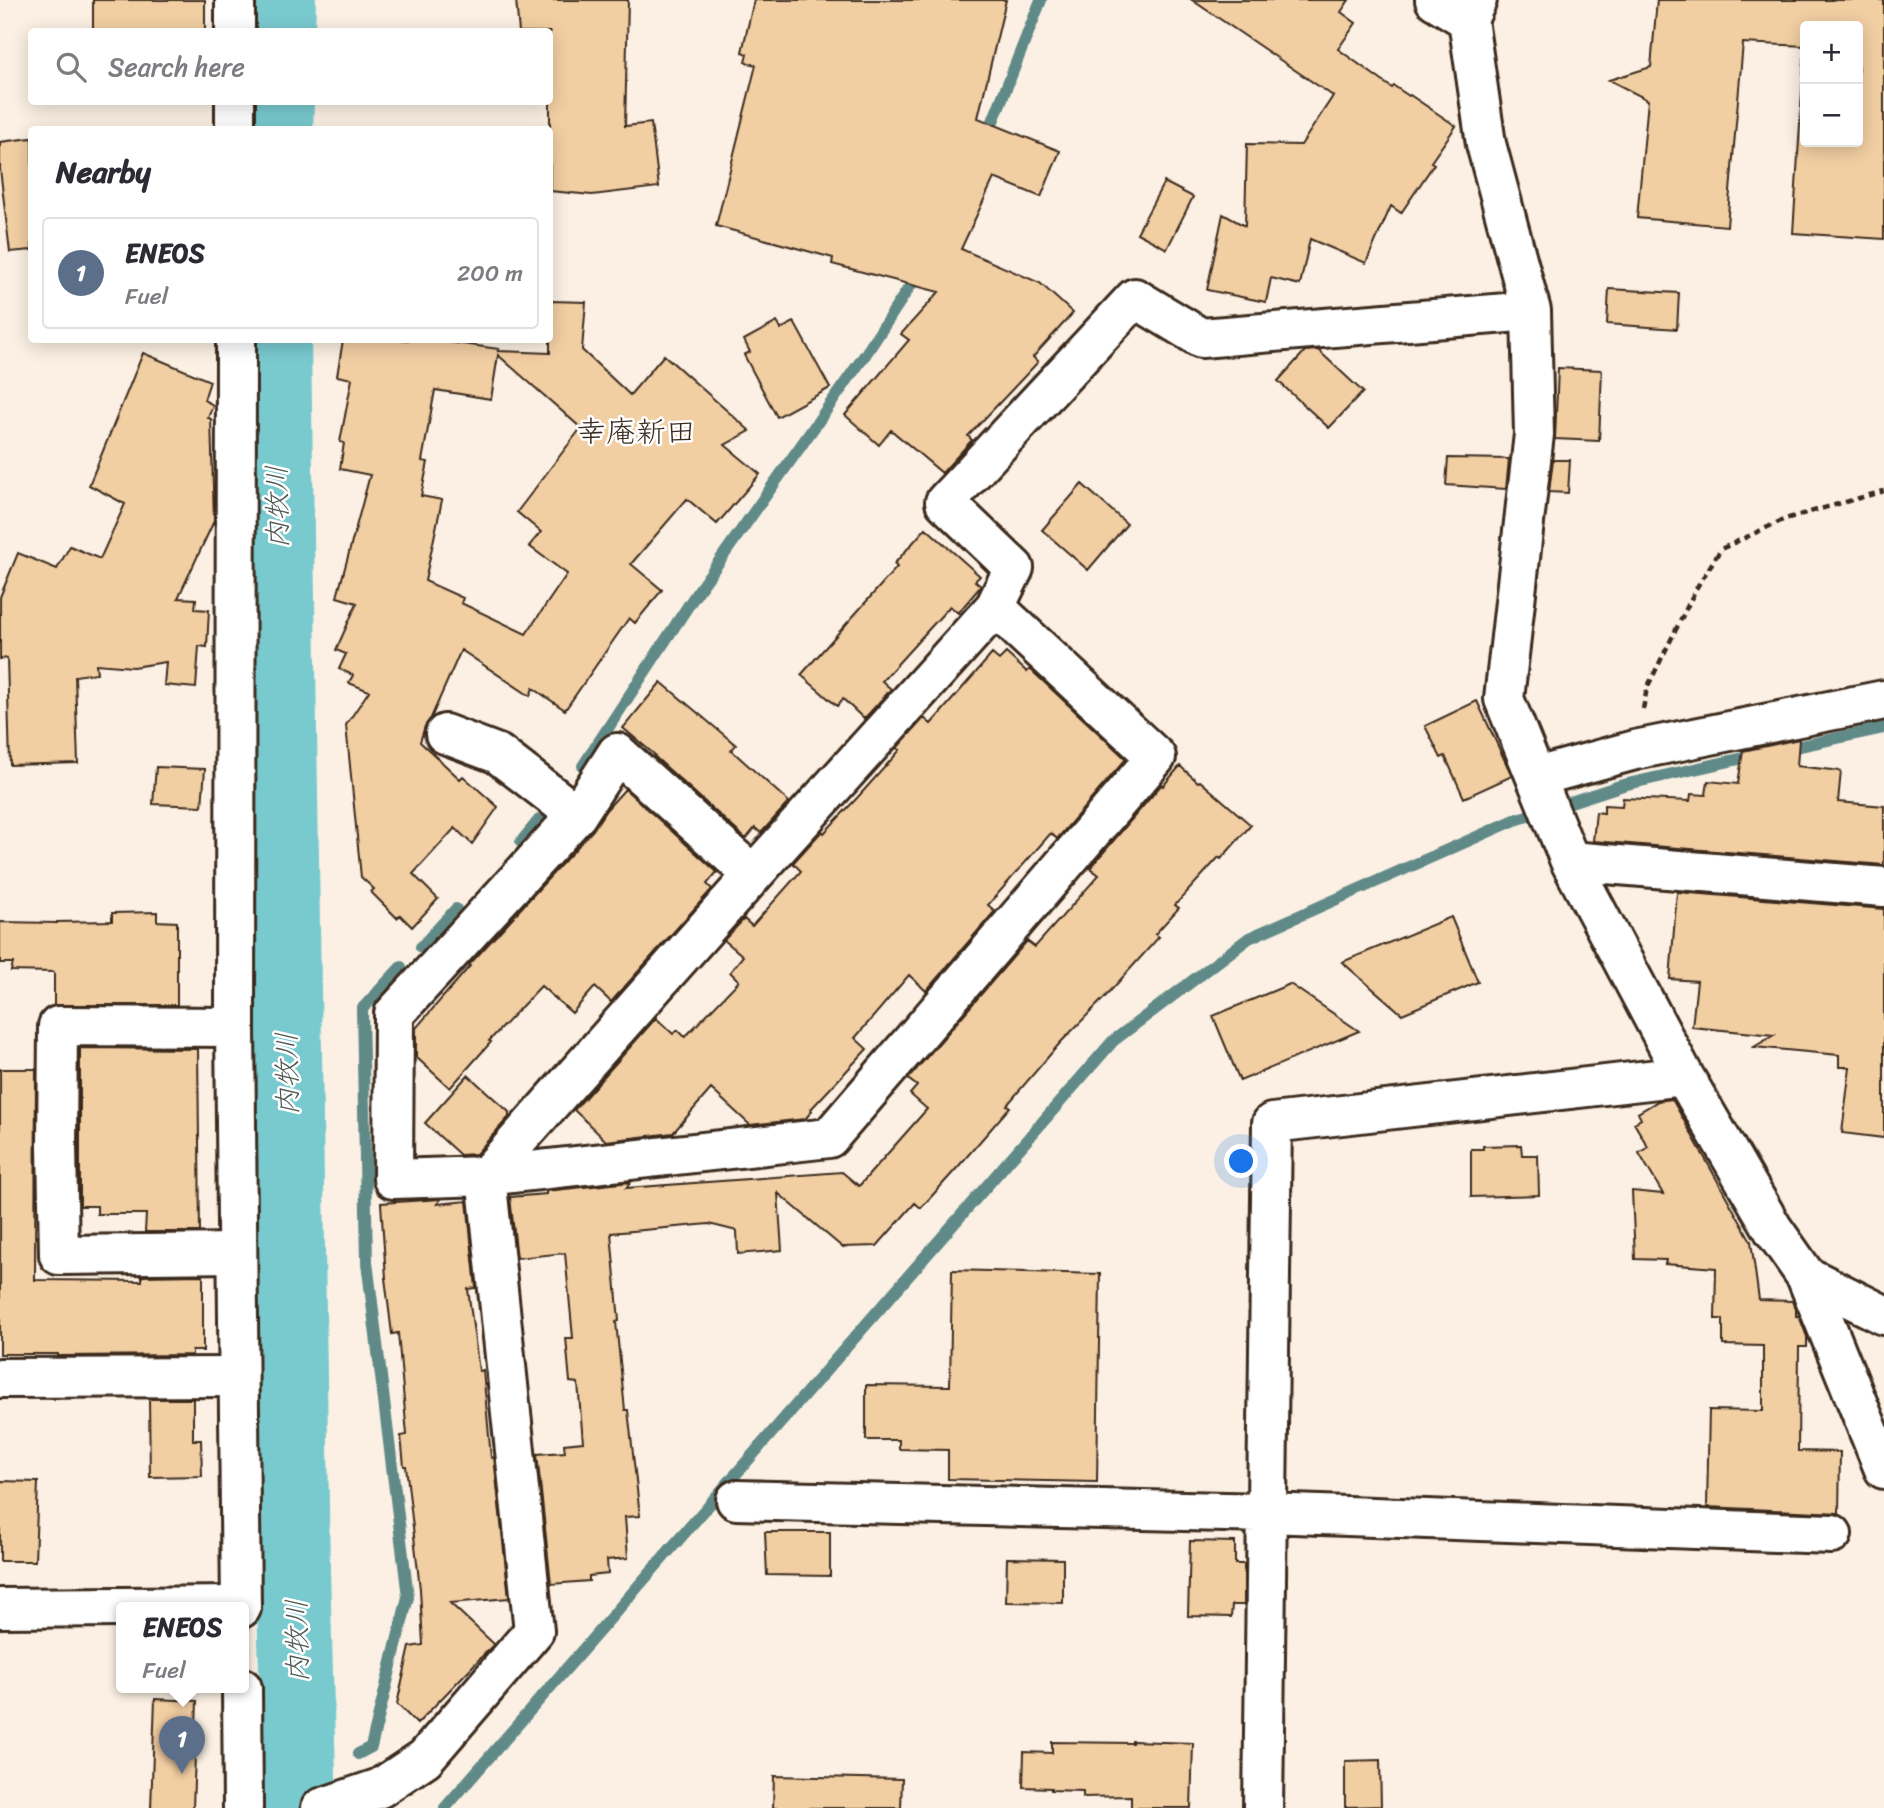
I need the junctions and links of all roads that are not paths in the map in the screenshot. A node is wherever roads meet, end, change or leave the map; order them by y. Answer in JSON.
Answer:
{"nodes":[{"id":1,"x":235,"y":0,"type":"edge"},
{"id":2,"x":1435,"y":0,"type":"edge"},
{"id":3,"x":1473,"y":10,"type":"edge"},
{"id":4,"x":235,"y":28,"type":"edge"},
{"id":5,"x":235,"y":105,"type":"edge"},
{"id":6,"x":235,"y":126,"type":"edge"},
{"id":7,"x":1531,"y":311,"type":"junction"},
{"id":8,"x":236,"y":343,"type":"edge"},
{"id":9,"x":995,"y":607,"type":"junction"},
{"id":10,"x":1884,"y":700,"type":"edge"},
{"id":11,"x":445,"y":734,"type":"dead end"},
{"id":12,"x":1536,"y":777,"type":"junction"},
{"id":13,"x":577,"y":815,"type":"junction"},
{"id":14,"x":1570,"y":861,"type":"junction"},
{"id":15,"x":753,"y":875,"type":"junction"},
{"id":16,"x":1884,"y":887,"type":"edge"},
{"id":17,"x":235,"y":1027,"type":"junction"},
{"id":18,"x":1684,"y":1076,"type":"junction"},
{"id":19,"x":486,"y":1177,"type":"junction"},
{"id":20,"x":237,"y":1253,"type":"junction"},
{"id":21,"x":1806,"y":1276,"type":"junction"},
{"id":22,"x":1884,"y":1315,"type":"edge"},
{"id":23,"x":238,"y":1377,"type":"junction"},
{"id":24,"x":0,"y":1378,"type":"edge"},
{"id":25,"x":1884,"y":1469,"type":"edge"},
{"id":26,"x":736,"y":1500,"type":"dead end"},
{"id":27,"x":1267,"y":1513,"type":"junction"},
{"id":28,"x":1832,"y":1534,"type":"dead end"},
{"id":29,"x":241,"y":1602,"type":"edge"},
{"id":30,"x":0,"y":1608,"type":"edge"},
{"id":31,"x":116,"y":1608,"type":"edge"},
{"id":32,"x":242,"y":1693,"type":"edge"},
{"id":33,"x":330,"y":1806,"type":"edge"},
{"id":34,"x":243,"y":1808,"type":"edge"},
{"id":35,"x":1263,"y":1808,"type":"edge"}],
"edges":[{"from":1,"to":4,"type":"street"},
{"from":2,"to":3,"type":"street"},
{"from":3,"to":7,"type":"street"},
{"from":5,"to":6,"type":"street"},
{"from":7,"to":9,"type":"street"},
{"from":7,"to":12,"type":"street"},
{"from":8,"to":17,"type":"street"},
{"from":9,"to":15,"type":"street"},
{"from":9,"to":19,"type":"street"},
{"from":10,"to":12,"type":"street"},
{"from":11,"to":13,"type":"street"},
{"from":12,"to":14,"type":"street"},
{"from":13,"to":15,"type":"street"},
{"from":13,"to":19,"type":"street"},
{"from":14,"to":16,"type":"street"},
{"from":14,"to":18,"type":"street"},
{"from":15,"to":19,"type":"street"},
{"from":17,"to":20,"type":"street"},
{"from":17,"to":20,"type":"street"},
{"from":18,"to":21,"type":"street"},
{"from":18,"to":27,"type":"street"},
{"from":19,"to":33,"type":"street"},
{"from":20,"to":23,"type":"street"},
{"from":21,"to":22,"type":"street"},
{"from":21,"to":25,"type":"street"},
{"from":23,"to":24,"type":"street"},
{"from":23,"to":29,"type":"street"},
{"from":26,"to":27,"type":"street"},
{"from":27,"to":28,"type":"street"},
{"from":27,"to":35,"type":"street"},
{"from":30,"to":31,"type":"street"},
{"from":32,"to":34,"type":"street"}]}
